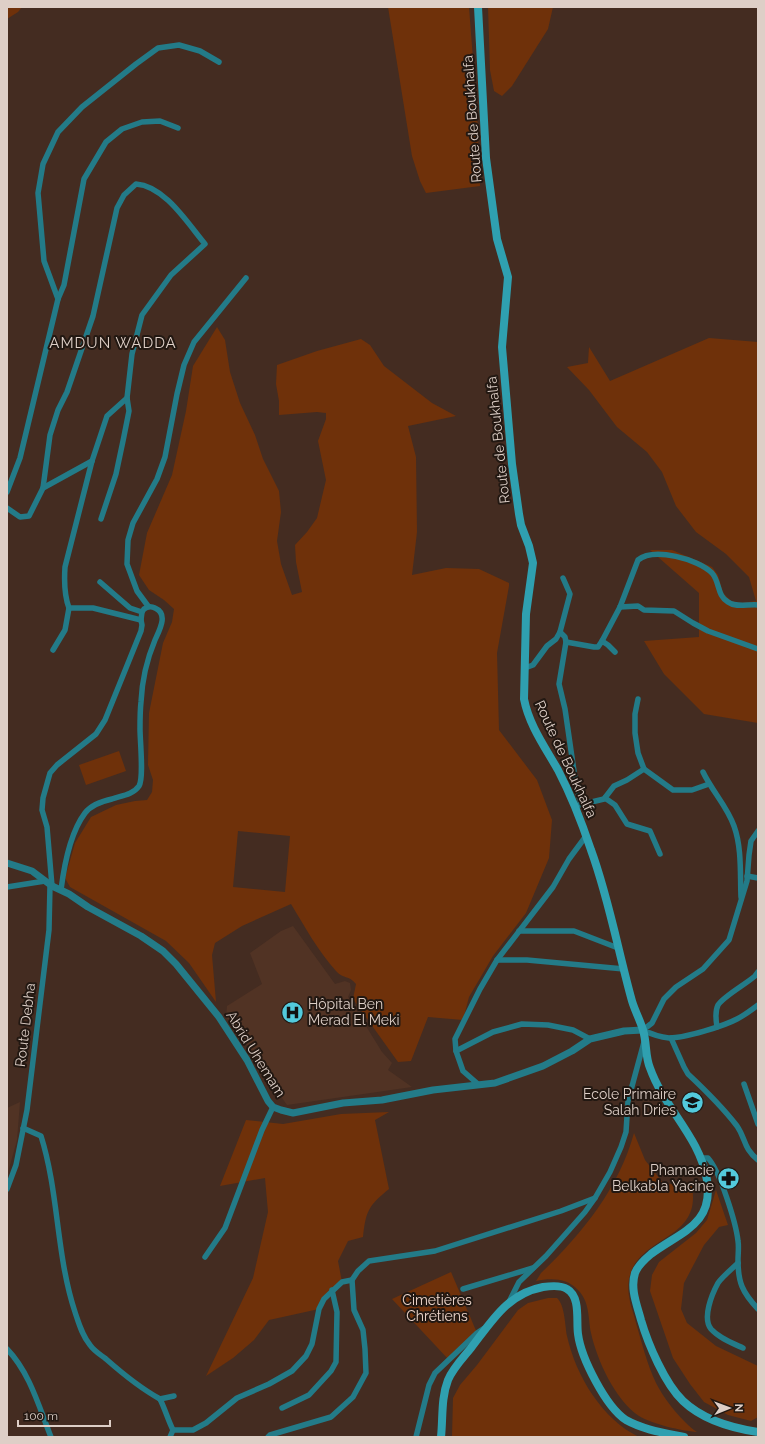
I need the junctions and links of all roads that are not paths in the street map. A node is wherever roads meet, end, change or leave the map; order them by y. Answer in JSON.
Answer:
{"nodes":[{"id":1,"x":478,"y":7,"type":"edge"},
{"id":2,"x":218,"y":62,"type":"dead end"},
{"id":3,"x":178,"y":128,"type":"dead end"},
{"id":4,"x":246,"y":278,"type":"dead end"},
{"id":5,"x":58,"y":299,"type":"junction"},
{"id":6,"x":127,"y":398,"type":"junction"},
{"id":7,"x":92,"y":461,"type":"junction"},
{"id":8,"x":43,"y":488,"type":"junction"},
{"id":9,"x":7,"y":492,"type":"edge"},
{"id":10,"x":7,"y":508,"type":"edge"},
{"id":11,"x":101,"y":519,"type":"dead end"},
{"id":12,"x":563,"y":578,"type":"dead end"},
{"id":13,"x":100,"y":582,"type":"dead end"},
{"id":14,"x":758,"y":605,"type":"edge"},
{"id":15,"x":148,"y":606,"type":"junction"},
{"id":16,"x":620,"y":607,"type":"junction"},
{"id":17,"x":69,"y":608,"type":"junction"},
{"id":18,"x":142,"y":612,"type":"junction"},
{"id":19,"x":141,"y":620,"type":"junction"},
{"id":20,"x":560,"y":632,"type":"junction"},
{"id":21,"x":602,"y":641,"type":"junction"},
{"id":22,"x":566,"y":642,"type":"junction"},
{"id":23,"x":758,"y":648,"type":"edge"},
{"id":24,"x":53,"y":650,"type":"dead end"},
{"id":25,"x":615,"y":652,"type":"dead end"},
{"id":26,"x":525,"y":668,"type":"junction"},
{"id":27,"x":638,"y":699,"type":"dead end"},
{"id":28,"x":644,"y":769,"type":"junction"},
{"id":29,"x":703,"y":772,"type":"dead end"},
{"id":30,"x":709,"y":784,"type":"junction"},
{"id":31,"x":605,"y":798,"type":"junction"},
{"id":32,"x":578,"y":806,"type":"junction"},
{"id":33,"x":758,"y":831,"type":"edge"},
{"id":34,"x":586,"y":836,"type":"junction"},
{"id":35,"x":660,"y":854,"type":"dead end"},
{"id":36,"x":7,"y":863,"type":"edge"},
{"id":37,"x":748,"y":876,"type":"junction"},
{"id":38,"x":758,"y":878,"type":"edge"},
{"id":39,"x":49,"y":884,"type":"junction"},
{"id":40,"x":7,"y":888,"type":"edge"},
{"id":41,"x":61,"y":890,"type":"junction"},
{"id":42,"x":741,"y":902,"type":"junction"},
{"id":43,"x":519,"y":931,"type":"junction"},
{"id":44,"x":618,"y":948,"type":"junction"},
{"id":45,"x":497,"y":960,"type":"junction"},
{"id":46,"x":624,"y":969,"type":"junction"},
{"id":47,"x":758,"y":972,"type":"edge"},
{"id":48,"x":758,"y":1005,"type":"edge"},
{"id":49,"x":717,"y":1027,"type":"junction"},
{"id":50,"x":643,"y":1030,"type":"junction"},
{"id":51,"x":671,"y":1038,"type":"junction"},
{"id":52,"x":590,"y":1039,"type":"junction"},
{"id":53,"x":645,"y":1040,"type":"junction"},
{"id":54,"x":456,"y":1051,"type":"junction"},
{"id":55,"x":744,"y":1084,"type":"dead end"},
{"id":56,"x":479,"y":1085,"type":"junction"},
{"id":57,"x":273,"y":1107,"type":"junction"},
{"id":58,"x":758,"y":1124,"type":"edge"},
{"id":59,"x":23,"y":1128,"type":"junction"},
{"id":60,"x":700,"y":1158,"type":"junction"},
{"id":61,"x":758,"y":1160,"type":"edge"},
{"id":62,"x":7,"y":1189,"type":"edge"},
{"id":63,"x":595,"y":1198,"type":"junction"},
{"id":64,"x":205,"y":1257,"type":"dead end"},
{"id":65,"x":738,"y":1263,"type":"junction"},
{"id":66,"x":535,"y":1267,"type":"junction"},
{"id":67,"x":352,"y":1280,"type":"junction"},
{"id":68,"x":463,"y":1289,"type":"dead end"},
{"id":69,"x":332,"y":1290,"type":"junction"},
{"id":70,"x":509,"y":1302,"type":"junction"},
{"id":71,"x":758,"y":1309,"type":"edge"},
{"id":72,"x":488,"y":1325,"type":"junction"},
{"id":73,"x":743,"y":1348,"type":"dead end"},
{"id":74,"x":7,"y":1349,"type":"edge"},
{"id":75,"x":174,"y":1396,"type":"dead end"},
{"id":76,"x":160,"y":1399,"type":"junction"},
{"id":77,"x":282,"y":1408,"type":"dead end"},
{"id":78,"x":173,"y":1430,"type":"junction"},
{"id":79,"x":758,"y":1432,"type":"edge"},
{"id":80,"x":51,"y":1437,"type":"edge"},
{"id":81,"x":170,"y":1437,"type":"edge"},
{"id":82,"x":268,"y":1437,"type":"edge"},
{"id":83,"x":416,"y":1437,"type":"edge"},
{"id":84,"x":441,"y":1437,"type":"edge"},
{"id":85,"x":684,"y":1437,"type":"edge"}],
"edges":[{"from":1,"to":26,"type":"main road","name":"Route de Boukhalfa"},
{"from":2,"to":5,"type":"street"},
{"from":3,"to":5,"type":"street"},
{"from":4,"to":15,"type":"street"},
{"from":5,"to":9,"type":"street"},
{"from":6,"to":7,"type":"street"},
{"from":6,"to":8,"type":"street"},
{"from":6,"to":11,"type":"street"},
{"from":7,"to":8,"type":"street"},
{"from":7,"to":17,"type":"street"},
{"from":8,"to":10,"type":"street"},
{"from":12,"to":20,"type":"street"},
{"from":13,"to":18,"type":"street"},
{"from":14,"to":16,"type":"street"},
{"from":15,"to":18,"type":"street"},
{"from":15,"to":41,"type":"street"},
{"from":16,"to":21,"type":"street"},
{"from":16,"to":23,"type":"street"},
{"from":17,"to":19,"type":"street"},
{"from":17,"to":24,"type":"street"},
{"from":18,"to":19,"type":"street","name":"Route Debha"},
{"from":19,"to":39,"type":"street","name":"Route Debha"},
{"from":20,"to":22,"type":"street"},
{"from":20,"to":26,"type":"street"},
{"from":21,"to":22,"type":"street"},
{"from":21,"to":25,"type":"street"},
{"from":22,"to":32,"type":"street"},
{"from":26,"to":32,"type":"main road","name":"Route de Boukhalfa"},
{"from":27,"to":28,"type":"street"},
{"from":28,"to":30,"type":"street"},
{"from":28,"to":31,"type":"street"},
{"from":29,"to":30,"type":"street"},
{"from":30,"to":42,"type":"street"},
{"from":31,"to":32,"type":"street"},
{"from":31,"to":35,"type":"street"},
{"from":32,"to":34,"type":"main road","name":"Route de Boukhalfa"},
{"from":33,"to":37,"type":"street"},
{"from":34,"to":43,"type":"street"},
{"from":34,"to":44,"type":"main road","name":"Route de Boukhalfa"},
{"from":36,"to":39,"type":"street","name":"Abrid Uhemam"},
{"from":37,"to":38,"type":"street"},
{"from":37,"to":42,"type":"street"},
{"from":39,"to":40,"type":"street"},
{"from":39,"to":41,"type":"street","name":"Abrid Uhemam"},
{"from":39,"to":59,"type":"street","name":"Route Debha"},
{"from":41,"to":57,"type":"street","name":"Abrid Uhemam"},
{"from":42,"to":50,"type":"street"},
{"from":43,"to":44,"type":"street"},
{"from":43,"to":45,"type":"street"},
{"from":44,"to":46,"type":"main road","name":"Route de Boukhalfa"},
{"from":45,"to":46,"type":"street"},
{"from":45,"to":54,"type":"street"},
{"from":46,"to":50,"type":"main road","name":"Route de Boukhalfa"},
{"from":47,"to":49,"type":"street"},
{"from":48,"to":49,"type":"street"},
{"from":49,"to":51,"type":"street"},
{"from":50,"to":51,"type":"street"},
{"from":50,"to":52,"type":"street","name":"Abrid Uhemam"},
{"from":50,"to":53,"type":"main road","name":"Route de Boukhalfa"},
{"from":51,"to":61,"type":"street"},
{"from":52,"to":54,"type":"street"},
{"from":52,"to":56,"type":"street","name":"Abrid Uhemam"},
{"from":53,"to":60,"type":"main road","name":"Route de Boukhalfa"},
{"from":53,"to":63,"type":"street"},
{"from":54,"to":56,"type":"street"},
{"from":55,"to":58,"type":"street"},
{"from":56,"to":57,"type":"street","name":"Abrid Uhemam"},
{"from":57,"to":64,"type":"street"},
{"from":59,"to":62,"type":"street","name":"Route Debha"},
{"from":59,"to":76,"type":"street"},
{"from":60,"to":65,"type":"street"},
{"from":60,"to":79,"type":"main road","name":"Route de Boukhalfa"},
{"from":63,"to":66,"type":"street"},
{"from":63,"to":67,"type":"street"},
{"from":65,"to":71,"type":"street"},
{"from":65,"to":73,"type":"street"},
{"from":66,"to":68,"type":"street"},
{"from":66,"to":70,"type":"street"},
{"from":67,"to":69,"type":"street"},
{"from":67,"to":82,"type":"street"},
{"from":69,"to":77,"type":"street"},
{"from":69,"to":78,"type":"street"},
{"from":70,"to":72,"type":"main road"},
{"from":70,"to":85,"type":"main road"},
{"from":72,"to":83,"type":"street"},
{"from":72,"to":84,"type":"main road"},
{"from":74,"to":80,"type":"street"},
{"from":75,"to":76,"type":"street"},
{"from":76,"to":78,"type":"street"},
{"from":78,"to":81,"type":"street"}]}
